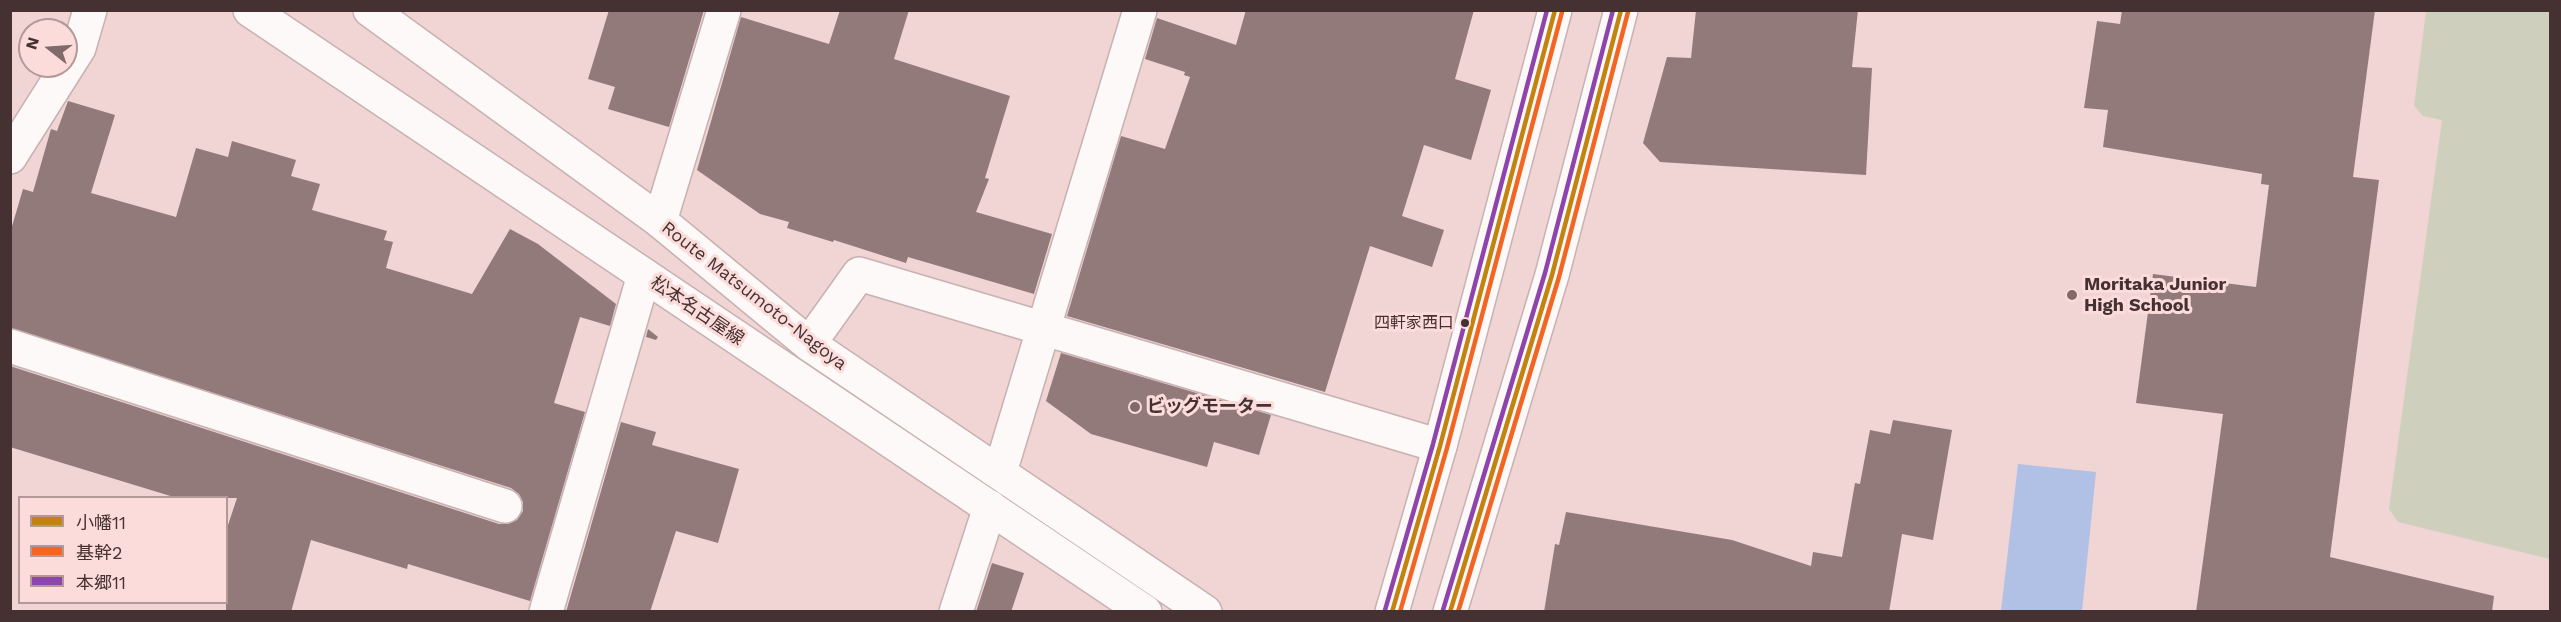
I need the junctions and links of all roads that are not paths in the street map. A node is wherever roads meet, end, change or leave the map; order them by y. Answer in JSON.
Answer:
{"nodes":[{"id":1,"x":90,"y":10,"type":"edge"},
{"id":2,"x":250,"y":10,"type":"edge"},
{"id":3,"x":370,"y":10,"type":"edge"},
{"id":4,"x":724,"y":10,"type":"edge"},
{"id":5,"x":1140,"y":10,"type":"edge"},
{"id":6,"x":1555,"y":10,"type":"edge"},
{"id":7,"x":1621,"y":10,"type":"edge"},
{"id":8,"x":10,"y":157,"type":"edge"},
{"id":9,"x":660,"y":221,"type":"junction"},
{"id":10,"x":644,"y":275,"type":"junction"},
{"id":11,"x":1044,"y":329,"type":"junction"},
{"id":12,"x":809,"y":344,"type":"junction"},
{"id":13,"x":10,"y":346,"type":"edge"},
{"id":14,"x":1440,"y":446,"type":"junction"},
{"id":15,"x":1000,"y":472,"type":"junction"},
{"id":16,"x":505,"y":506,"type":"dead end"},
{"id":17,"x":990,"y":507,"type":"junction"},
{"id":18,"x":546,"y":612,"type":"edge"},
{"id":19,"x":956,"y":612,"type":"edge"},
{"id":20,"x":1145,"y":612,"type":"edge"},
{"id":21,"x":1205,"y":612,"type":"edge"},
{"id":22,"x":1392,"y":612,"type":"edge"},
{"id":23,"x":1450,"y":612,"type":"edge"}],
"edges":[{"from":1,"to":8,"type":"main road"},
{"from":2,"to":10,"type":"main road","name":"松本名古屋線"},
{"from":3,"to":9,"type":"main road","name":"Route Matsumoto-Nagoya"},
{"from":4,"to":9,"type":"main road"},
{"from":5,"to":11,"type":"main road"},
{"from":6,"to":14,"type":"main road"},
{"from":7,"to":23,"type":"main road"},
{"from":9,"to":12,"type":"main road","name":"Route Matsumoto-Nagoya"},
{"from":10,"to":17,"type":"main road","name":"松本名古屋線"},
{"from":10,"to":18,"type":"main road"},
{"from":11,"to":12,"type":"main road"},
{"from":11,"to":14,"type":"main road"},
{"from":11,"to":15,"type":"main road"},
{"from":12,"to":15,"type":"main road","name":"Route Matsumoto-Nagoya"},
{"from":13,"to":16,"type":"main road"},
{"from":14,"to":22,"type":"main road"},
{"from":15,"to":21,"type":"main road","name":"Route Matsumoto-Nagoya"},
{"from":17,"to":19,"type":"main road"},
{"from":17,"to":20,"type":"main road","name":"松本名古屋線"}]}
